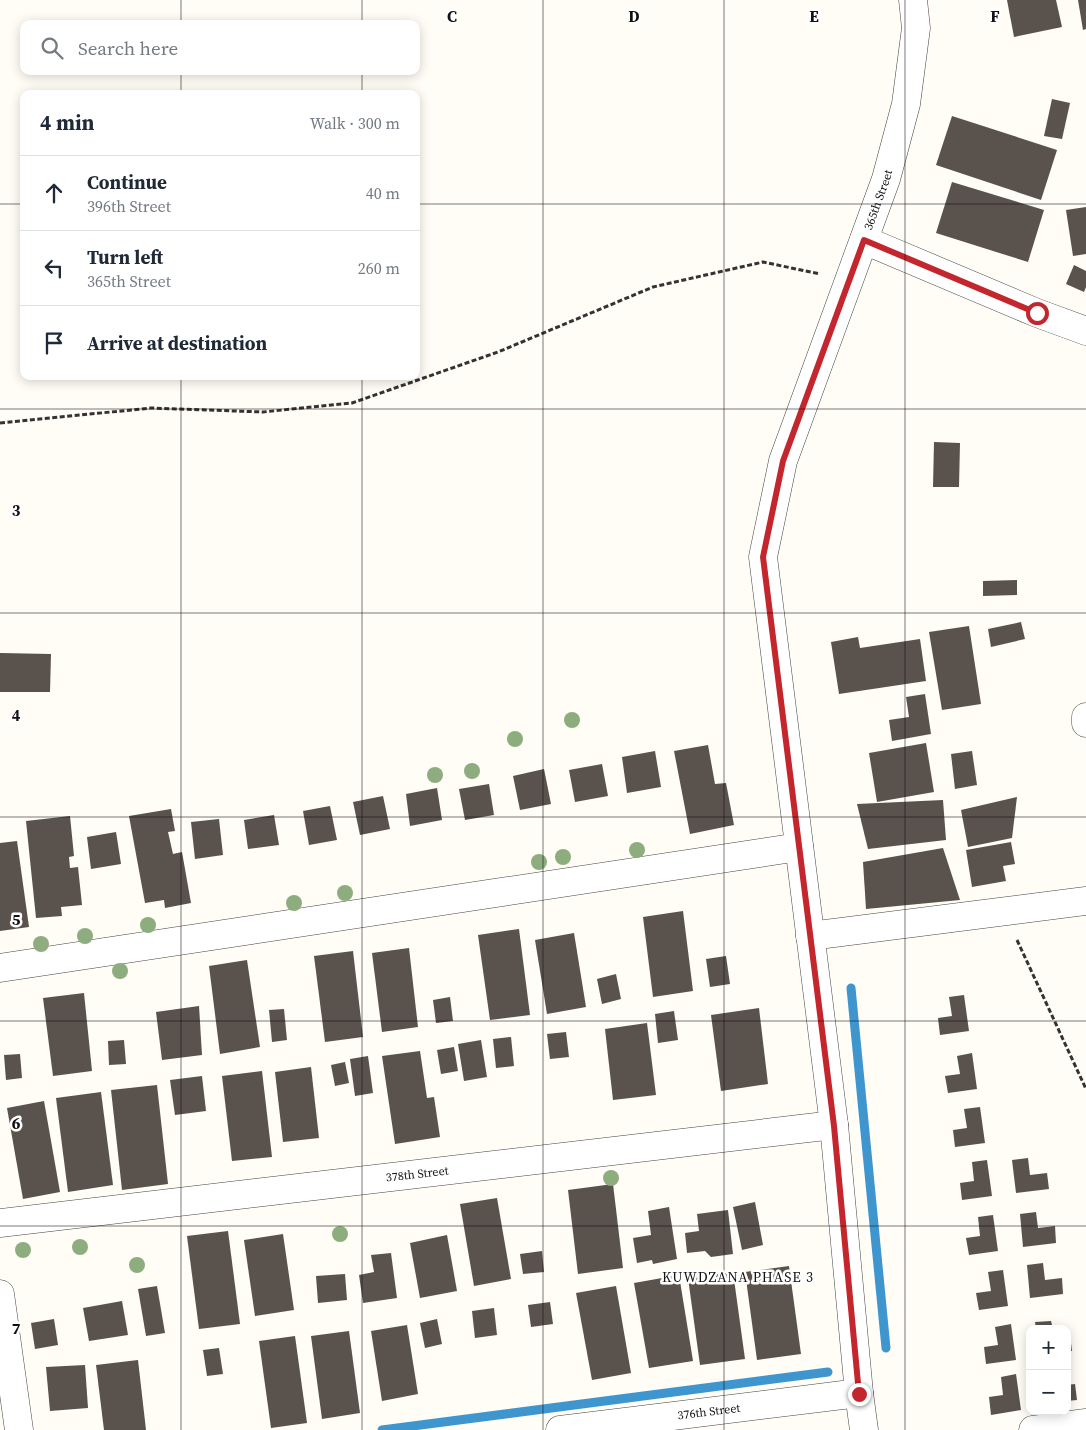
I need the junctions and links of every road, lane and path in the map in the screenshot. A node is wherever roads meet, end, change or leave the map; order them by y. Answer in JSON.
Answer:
{"nodes":[{"id":1,"x":913,"y":0,"type":"edge"},
{"id":2,"x":864,"y":240,"type":"junction"},
{"id":3,"x":849,"y":280,"type":"junction"},
{"id":4,"x":1086,"y":331,"type":"edge"},
{"id":5,"x":420,"y":379,"type":"edge"},
{"id":6,"x":418,"y":380,"type":"edge"},
{"id":7,"x":0,"y":422,"type":"edge"},
{"id":8,"x":1086,"y":717,"type":"edge"},
{"id":9,"x":1086,"y":723,"type":"edge"},
{"id":10,"x":799,"y":847,"type":"junction"},
{"id":11,"x":1086,"y":900,"type":"edge"},
{"id":12,"x":1004,"y":912,"type":"junction"},
{"id":13,"x":810,"y":936,"type":"junction"},
{"id":14,"x":0,"y":968,"type":"edge"},
{"id":15,"x":1086,"y":1089,"type":"edge"},
{"id":16,"x":834,"y":1126,"type":"junction"},
{"id":17,"x":0,"y":1222,"type":"edge"},
{"id":18,"x":0,"y":1294,"type":"edge"},
{"id":19,"x":859,"y":1394,"type":"junction"},
{"id":20,"x":1086,"y":1423,"type":"edge"},
{"id":21,"x":19,"y":1430,"type":"edge"},
{"id":22,"x":560,"y":1430,"type":"edge"},
{"id":23,"x":864,"y":1430,"type":"edge"},
{"id":24,"x":1033,"y":1430,"type":"edge"}],
"edges":[{"from":1,"to":2,"type":"street","name":"365th Street"},
{"from":2,"to":3,"type":"street","name":"365th Street"},
{"from":2,"to":4,"type":"street"},
{"from":3,"to":5,"type":"path"},
{"from":3,"to":10,"type":"street","name":"365th Street"},
{"from":6,"to":7,"type":"path"},
{"from":8,"to":9,"type":"street"},
{"from":10,"to":13,"type":"street","name":"365th Street"},
{"from":10,"to":14,"type":"street"},
{"from":11,"to":12,"type":"street"},
{"from":12,"to":13,"type":"street"},
{"from":12,"to":15,"type":"path"},
{"from":13,"to":16,"type":"street","name":"365th Street"},
{"from":16,"to":17,"type":"street","name":"378th Street"},
{"from":16,"to":19,"type":"street","name":"365th Street"},
{"from":18,"to":21,"type":"street"},
{"from":19,"to":22,"type":"street","name":"376th Street"},
{"from":19,"to":23,"type":"street","name":"365th Street"},
{"from":20,"to":24,"type":"street"}]}
